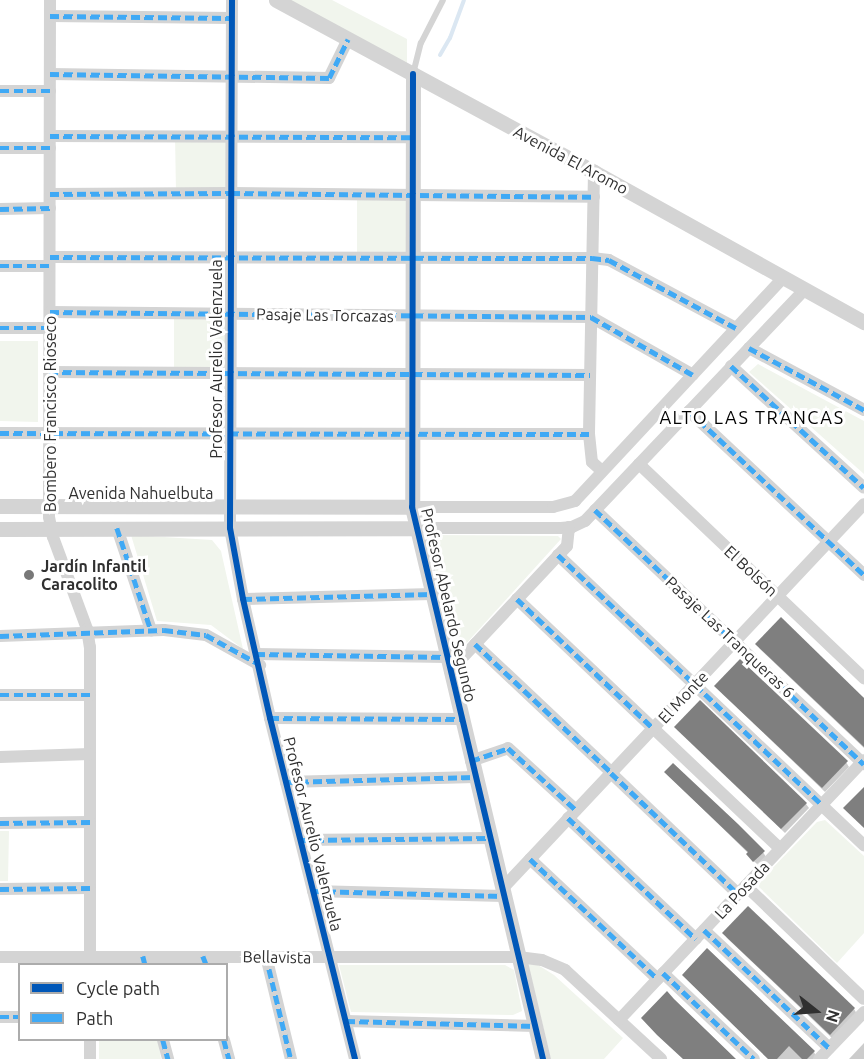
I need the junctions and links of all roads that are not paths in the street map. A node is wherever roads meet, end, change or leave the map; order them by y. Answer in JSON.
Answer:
{"nodes":[{"id":1,"x":50,"y":0,"type":"edge"},
{"id":2,"x":232,"y":0,"type":"edge"},
{"id":3,"x":276,"y":0,"type":"edge"},
{"id":4,"x":443,"y":0,"type":"edge"},
{"id":5,"x":50,"y":16,"type":"junction"},
{"id":6,"x":231,"y":18,"type":"junction"},
{"id":7,"x":348,"y":39,"type":"junction"},
{"id":8,"x":50,"y":74,"type":"junction"},
{"id":9,"x":413,"y":74,"type":"junction"},
{"id":10,"x":231,"y":76,"type":"junction"},
{"id":11,"x":0,"y":91,"type":"edge"},
{"id":12,"x":50,"y":91,"type":"junction"},
{"id":13,"x":231,"y":134,"type":"junction"},
{"id":14,"x":413,"y":137,"type":"junction"},
{"id":15,"x":50,"y":142,"type":"junction"},
{"id":16,"x":0,"y":148,"type":"edge"},
{"id":17,"x":594,"y":172,"type":"junction"},
{"id":18,"x":231,"y":193,"type":"junction"},
{"id":19,"x":50,"y":194,"type":"junction"},
{"id":20,"x":413,"y":195,"type":"junction"},
{"id":21,"x":594,"y":197,"type":"junction"},
{"id":22,"x":50,"y":208,"type":"junction"},
{"id":23,"x":0,"y":209,"type":"edge"},
{"id":24,"x":230,"y":257,"type":"junction"},
{"id":25,"x":413,"y":257,"type":"junction"},
{"id":26,"x":592,"y":258,"type":"junction"},
{"id":27,"x":50,"y":262,"type":"junction"},
{"id":28,"x":0,"y":266,"type":"edge"},
{"id":29,"x":783,"y":278,"type":"junction"},
{"id":30,"x":804,"y":290,"type":"junction"},
{"id":31,"x":50,"y":312,"type":"junction"},
{"id":32,"x":230,"y":314,"type":"junction"},
{"id":33,"x":413,"y":316,"type":"junction"},
{"id":34,"x":591,"y":317,"type":"junction"},
{"id":35,"x":864,"y":322,"type":"edge"},
{"id":36,"x":0,"y":328,"type":"edge"},
{"id":37,"x":50,"y":328,"type":"junction"},
{"id":38,"x":736,"y":328,"type":"junction"},
{"id":39,"x":749,"y":348,"type":"junction"},
{"id":40,"x":731,"y":366,"type":"junction"},
{"id":41,"x":49,"y":372,"type":"junction"},
{"id":42,"x":229,"y":373,"type":"junction"},
{"id":43,"x":412,"y":374,"type":"junction"},
{"id":44,"x":590,"y":375,"type":"junction"},
{"id":45,"x":693,"y":375,"type":"junction"},
{"id":46,"x":864,"y":410,"type":"edge"},
{"id":47,"x":689,"y":411,"type":"junction"},
{"id":48,"x":0,"y":433,"type":"edge"},
{"id":49,"x":50,"y":433,"type":"junction"},
{"id":50,"x":229,"y":434,"type":"junction"},
{"id":51,"x":413,"y":434,"type":"junction"},
{"id":52,"x":589,"y":434,"type":"junction"},
{"id":53,"x":639,"y":464,"type":"junction"},
{"id":54,"x":602,"y":471,"type":"junction"},
{"id":55,"x":864,"y":488,"type":"edge"},
{"id":56,"x":864,"y":504,"type":"edge"},
{"id":57,"x":0,"y":506,"type":"edge"},
{"id":58,"x":50,"y":506,"type":"junction"},
{"id":59,"x":229,"y":506,"type":"junction"},
{"id":60,"x":412,"y":507,"type":"junction"},
{"id":61,"x":595,"y":510,"type":"junction"},
{"id":62,"x":117,"y":528,"type":"junction"},
{"id":63,"x":230,"y":528,"type":"junction"},
{"id":64,"x":416,"y":528,"type":"junction"},
{"id":65,"x":569,"y":528,"type":"junction"},
{"id":66,"x":0,"y":529,"type":"edge"},
{"id":67,"x":50,"y":529,"type":"junction"},
{"id":68,"x":829,"y":542,"type":"junction"},
{"id":69,"x":558,"y":555,"type":"junction"},
{"id":70,"x":864,"y":575,"type":"edge"},
{"id":71,"x":432,"y":594,"type":"junction"},
{"id":72,"x":778,"y":596,"type":"junction"},
{"id":73,"x":243,"y":599,"type":"junction"},
{"id":74,"x":517,"y":599,"type":"junction"},
{"id":75,"x":151,"y":630,"type":"junction"},
{"id":76,"x":88,"y":634,"type":"junction"},
{"id":77,"x":0,"y":636,"type":"edge"},
{"id":78,"x":734,"y":642,"type":"junction"},
{"id":79,"x":476,"y":644,"type":"junction"},
{"id":80,"x":258,"y":660,"type":"junction"},
{"id":81,"x":448,"y":664,"type":"junction"},
{"id":82,"x":864,"y":678,"type":"edge"},
{"id":83,"x":694,"y":684,"type":"junction"},
{"id":84,"x":0,"y":695,"type":"edge"},
{"id":85,"x":90,"y":695,"type":"junction"},
{"id":86,"x":270,"y":718,"type":"junction"},
{"id":87,"x":461,"y":719,"type":"junction"},
{"id":88,"x":653,"y":728,"type":"junction"},
{"id":89,"x":90,"y":754,"type":"junction"},
{"id":90,"x":0,"y":757,"type":"edge"},
{"id":91,"x":471,"y":761,"type":"junction"},
{"id":92,"x":863,"y":762,"type":"edge"},
{"id":93,"x":611,"y":773,"type":"junction"},
{"id":94,"x":475,"y":777,"type":"junction"},
{"id":95,"x":286,"y":782,"type":"junction"},
{"id":96,"x":822,"y":805,"type":"junction"},
{"id":97,"x":572,"y":814,"type":"junction"},
{"id":98,"x":90,"y":822,"type":"junction"},
{"id":99,"x":0,"y":823,"type":"edge"},
{"id":100,"x":490,"y":838,"type":"junction"},
{"id":101,"x":301,"y":840,"type":"junction"},
{"id":102,"x":864,"y":845,"type":"edge"},
{"id":103,"x":780,"y":849,"type":"junction"},
{"id":104,"x":530,"y":859,"type":"junction"},
{"id":105,"x":90,"y":888,"type":"junction"},
{"id":106,"x":0,"y":889,"type":"edge"},
{"id":107,"x":742,"y":890,"type":"junction"},
{"id":108,"x":313,"y":891,"type":"junction"},
{"id":109,"x":502,"y":892,"type":"junction"},
{"id":110,"x":700,"y":934,"type":"junction"},
{"id":111,"x":266,"y":956,"type":"junction"},
{"id":112,"x":0,"y":957,"type":"edge"},
{"id":113,"x":518,"y":957,"type":"junction"},
{"id":114,"x":330,"y":958,"type":"junction"},
{"id":115,"x":90,"y":960,"type":"edge"},
{"id":116,"x":144,"y":960,"type":"edge"},
{"id":117,"x":204,"y":960,"type":"edge"},
{"id":118,"x":660,"y":976,"type":"junction"},
{"id":119,"x":864,"y":999,"type":"edge"},
{"id":120,"x":864,"y":1012,"type":"edge"},
{"id":121,"x":0,"y":1017,"type":"edge"},
{"id":122,"x":18,"y":1017,"type":"edge"},
{"id":123,"x":619,"y":1020,"type":"junction"},
{"id":124,"x":346,"y":1021,"type":"junction"},
{"id":125,"x":535,"y":1026,"type":"junction"},
{"id":126,"x":90,"y":1041,"type":"edge"},
{"id":127,"x":163,"y":1041,"type":"edge"},
{"id":128,"x":224,"y":1041,"type":"edge"},
{"id":129,"x":829,"y":1048,"type":"junction"},
{"id":130,"x":90,"y":1059,"type":"edge"},
{"id":131,"x":168,"y":1059,"type":"edge"},
{"id":132,"x":229,"y":1059,"type":"edge"},
{"id":133,"x":291,"y":1059,"type":"edge"},
{"id":134,"x":355,"y":1059,"type":"edge"},
{"id":135,"x":543,"y":1059,"type":"edge"},
{"id":136,"x":661,"y":1059,"type":"edge"},
{"id":137,"x":754,"y":1059,"type":"edge"},
{"id":138,"x":819,"y":1059,"type":"edge"}],
"edges":[{"from":1,"to":5,"type":"street","name":"Bombero Francisco Rioseco"},
{"from":2,"to":6,"type":"street","name":"Profesor Aurelio Valenzuela"},
{"from":3,"to":7,"type":"street","name":"Avenida El Aromo"},
{"from":4,"to":9,"type":"lane"},
{"from":5,"to":6,"type":"street"},
{"from":5,"to":8,"type":"street","name":"Bombero Francisco Rioseco"},
{"from":6,"to":10,"type":"street","name":"Profesor Aurelio Valenzuela"},
{"from":7,"to":9,"type":"street","name":"Avenida El Aromo"},
{"from":7,"to":10,"type":"street"},
{"from":8,"to":10,"type":"street"},
{"from":8,"to":12,"type":"street","name":"Bombero Francisco Rioseco"},
{"from":9,"to":14,"type":"street","name":"Profesor Abelardo Segundo"},
{"from":9,"to":17,"type":"street","name":"Avenida El Aromo"},
{"from":10,"to":13,"type":"street","name":"Profesor Aurelio Valenzuela"},
{"from":11,"to":12,"type":"street"},
{"from":12,"to":15,"type":"street","name":"Bombero Francisco Rioseco"},
{"from":13,"to":14,"type":"street"},
{"from":13,"to":15,"type":"street"},
{"from":13,"to":18,"type":"street","name":"Profesor Aurelio Valenzuela"},
{"from":14,"to":20,"type":"street","name":"Profesor Abelardo Segundo"},
{"from":15,"to":16,"type":"street"},
{"from":15,"to":19,"type":"street","name":"Bombero Francisco Rioseco"},
{"from":17,"to":21,"type":"street"},
{"from":17,"to":29,"type":"street","name":"Avenida El Aromo"},
{"from":18,"to":19,"type":"street"},
{"from":18,"to":20,"type":"street"},
{"from":18,"to":24,"type":"street","name":"Profesor Aurelio Valenzuela"},
{"from":19,"to":22,"type":"street","name":"Bombero Francisco Rioseco"},
{"from":20,"to":21,"type":"street"},
{"from":20,"to":25,"type":"street","name":"Profesor Abelardo Segundo"},
{"from":21,"to":26,"type":"street"},
{"from":22,"to":23,"type":"street"},
{"from":22,"to":27,"type":"street","name":"Bombero Francisco Rioseco"},
{"from":24,"to":25,"type":"street"},
{"from":24,"to":27,"type":"street"},
{"from":24,"to":32,"type":"street","name":"Profesor Aurelio Valenzuela"},
{"from":25,"to":26,"type":"street"},
{"from":25,"to":33,"type":"street","name":"Profesor Abelardo Segundo"},
{"from":26,"to":34,"type":"street"},
{"from":26,"to":38,"type":"street"},
{"from":27,"to":28,"type":"street"},
{"from":27,"to":31,"type":"street","name":"Bombero Francisco Rioseco"},
{"from":29,"to":30,"type":"street","name":"Avenida El Aromo"},
{"from":29,"to":38,"type":"street","name":"Avenida Nahuelbuta"},
{"from":30,"to":35,"type":"street","name":"Avenida El Aromo"},
{"from":30,"to":39,"type":"street"},
{"from":31,"to":32,"type":"street","name":"Pasaje Las Torcazas"},
{"from":31,"to":37,"type":"street","name":"Bombero Francisco Rioseco"},
{"from":32,"to":33,"type":"street","name":"Pasaje Las Torcazas"},
{"from":32,"to":42,"type":"street","name":"Profesor Aurelio Valenzuela"},
{"from":33,"to":34,"type":"street","name":"Pasaje Las Torcazas"},
{"from":33,"to":43,"type":"street","name":"Profesor Abelardo Segundo"},
{"from":34,"to":44,"type":"street"},
{"from":34,"to":45,"type":"street","name":"Pasaje Las Torcazas"},
{"from":36,"to":37,"type":"street"},
{"from":37,"to":41,"type":"street","name":"Bombero Francisco Rioseco"},
{"from":38,"to":45,"type":"street","name":"Avenida Nahuelbuta"},
{"from":39,"to":40,"type":"street"},
{"from":39,"to":46,"type":"street"},
{"from":40,"to":47,"type":"street"},
{"from":40,"to":55,"type":"street"},
{"from":41,"to":42,"type":"street"},
{"from":41,"to":49,"type":"street","name":"Bombero Francisco Rioseco"},
{"from":42,"to":43,"type":"street"},
{"from":42,"to":50,"type":"street","name":"Profesor Aurelio Valenzuela"},
{"from":43,"to":44,"type":"street"},
{"from":43,"to":51,"type":"street","name":"Profesor Abelardo Segundo"},
{"from":44,"to":52,"type":"street"},
{"from":45,"to":54,"type":"street","name":"Avenida Nahuelbuta"},
{"from":47,"to":53,"type":"street"},
{"from":47,"to":68,"type":"street"},
{"from":48,"to":49,"type":"street"},
{"from":49,"to":50,"type":"street"},
{"from":49,"to":58,"type":"street","name":"Bombero Francisco Rioseco"},
{"from":50,"to":51,"type":"street"},
{"from":50,"to":59,"type":"street","name":"Profesor Aurelio Valenzuela"},
{"from":51,"to":52,"type":"street"},
{"from":51,"to":60,"type":"street","name":"Profesor Abelardo Segundo"},
{"from":52,"to":54,"type":"street"},
{"from":53,"to":61,"type":"street"},
{"from":53,"to":72,"type":"street","name":"El Bolsón"},
{"from":54,"to":60,"type":"street","name":"Avenida Nahuelbuta"},
{"from":56,"to":68,"type":"street","name":"El Monte"},
{"from":57,"to":58,"type":"street","name":"Avenida Nahuelbuta"},
{"from":58,"to":59,"type":"street","name":"Avenida Nahuelbuta"},
{"from":58,"to":67,"type":"street","name":"Bombero Francisco Rioseco"},
{"from":59,"to":60,"type":"street","name":"Avenida Nahuelbuta"},
{"from":59,"to":63,"type":"street","name":"Profesor Aurelio Valenzuela"},
{"from":60,"to":64,"type":"street","name":"Profesor Abelardo Segundo"},
{"from":61,"to":65,"type":"street"},
{"from":61,"to":78,"type":"street","name":"Pasaje Las Tranqueras 6"},
{"from":62,"to":63,"type":"street"},
{"from":62,"to":67,"type":"street"},
{"from":62,"to":75,"type":"street"},
{"from":63,"to":64,"type":"street"},
{"from":63,"to":73,"type":"street","name":"Profesor Aurelio Valenzuela"},
{"from":64,"to":65,"type":"street"},
{"from":64,"to":71,"type":"street","name":"Profesor Abelardo Segundo"},
{"from":65,"to":69,"type":"street"},
{"from":66,"to":67,"type":"street"},
{"from":67,"to":76,"type":"street","name":"Bombero Francisco Rioseco"},
{"from":68,"to":70,"type":"street"},
{"from":68,"to":72,"type":"street","name":"El Monte"},
{"from":69,"to":74,"type":"street"},
{"from":69,"to":83,"type":"street"},
{"from":71,"to":73,"type":"street"},
{"from":71,"to":81,"type":"street","name":"Profesor Abelardo Segundo"},
{"from":72,"to":78,"type":"street","name":"El Monte"},
{"from":72,"to":82,"type":"street","name":"El Bolsón"},
{"from":73,"to":80,"type":"street","name":"Profesor Aurelio Valenzuela"},
{"from":74,"to":79,"type":"street"},
{"from":74,"to":88,"type":"street"},
{"from":75,"to":76,"type":"street"},
{"from":75,"to":80,"type":"street"},
{"from":76,"to":77,"type":"street"},
{"from":76,"to":85,"type":"street","name":"Bombero Francisco Rioseco"},
{"from":78,"to":83,"type":"street","name":"El Monte"},
{"from":78,"to":92,"type":"street","name":"Pasaje Las Tranqueras 6"},
{"from":79,"to":81,"type":"street"},
{"from":79,"to":93,"type":"street"},
{"from":80,"to":81,"type":"street"},
{"from":80,"to":86,"type":"street","name":"Profesor Aurelio Valenzuela"},
{"from":81,"to":87,"type":"street","name":"Profesor Abelardo Segundo"},
{"from":83,"to":88,"type":"street","name":"El Monte"},
{"from":83,"to":96,"type":"street"},
{"from":84,"to":85,"type":"street"},
{"from":85,"to":89,"type":"street","name":"Bombero Francisco Rioseco"},
{"from":86,"to":87,"type":"street"},
{"from":86,"to":95,"type":"street","name":"Profesor Aurelio Valenzuela"},
{"from":87,"to":91,"type":"street","name":"Profesor Abelardo Segundo"},
{"from":88,"to":93,"type":"street","name":"El Monte"},
{"from":88,"to":103,"type":"street"},
{"from":89,"to":90,"type":"street"},
{"from":89,"to":98,"type":"street","name":"Bombero Francisco Rioseco"},
{"from":91,"to":94,"type":"street","name":"Profesor Abelardo Segundo"},
{"from":91,"to":97,"type":"street"},
{"from":92,"to":96,"type":"street","name":"La Posada"},
{"from":93,"to":97,"type":"street","name":"El Monte"},
{"from":93,"to":107,"type":"street"},
{"from":94,"to":95,"type":"street"},
{"from":94,"to":100,"type":"street","name":"Profesor Abelardo Segundo"},
{"from":95,"to":101,"type":"street","name":"Profesor Aurelio Valenzuela"},
{"from":96,"to":102,"type":"street"},
{"from":96,"to":103,"type":"street","name":"La Posada"},
{"from":97,"to":104,"type":"street","name":"El Monte"},
{"from":97,"to":110,"type":"street"},
{"from":98,"to":99,"type":"street"},
{"from":98,"to":105,"type":"street","name":"Bombero Francisco Rioseco"},
{"from":100,"to":101,"type":"street"},
{"from":100,"to":109,"type":"street","name":"Profesor Abelardo Segundo"},
{"from":101,"to":108,"type":"street","name":"Profesor Aurelio Valenzuela"},
{"from":103,"to":107,"type":"street","name":"La Posada"},
{"from":104,"to":109,"type":"street","name":"El Monte"},
{"from":104,"to":118,"type":"street"},
{"from":105,"to":106,"type":"street"},
{"from":105,"to":115,"type":"street","name":"Bombero Francisco Rioseco"},
{"from":107,"to":110,"type":"street","name":"La Posada"},
{"from":107,"to":119,"type":"street"},
{"from":108,"to":109,"type":"street"},
{"from":108,"to":114,"type":"street","name":"Profesor Aurelio Valenzuela"},
{"from":109,"to":113,"type":"street","name":"Profesor Abelardo Segundo"},
{"from":110,"to":118,"type":"street","name":"La Posada"},
{"from":110,"to":129,"type":"street"},
{"from":111,"to":114,"type":"street","name":"Bellavista"},
{"from":111,"to":117,"type":"street","name":"Bellavista"},
{"from":111,"to":133,"type":"street"},
{"from":112,"to":115,"type":"street","name":"Bellavista"},
{"from":113,"to":114,"type":"street","name":"Bellavista"},
{"from":113,"to":123,"type":"street","name":"Bellavista"},
{"from":113,"to":125,"type":"street","name":"Profesor Abelardo Segundo"},
{"from":114,"to":124,"type":"street","name":"Profesor Aurelio Valenzuela"},
{"from":115,"to":116,"type":"street","name":"Bellavista"},
{"from":116,"to":117,"type":"street","name":"Bellavista"},
{"from":118,"to":123,"type":"street","name":"La Posada"},
{"from":118,"to":137,"type":"street"},
{"from":120,"to":129,"type":"street"},
{"from":121,"to":122,"type":"street"},
{"from":123,"to":136,"type":"street","name":"Bellavista"},
{"from":124,"to":125,"type":"street"},
{"from":124,"to":134,"type":"street","name":"Profesor Aurelio Valenzuela"},
{"from":125,"to":135,"type":"street","name":"Profesor Abelardo Segundo"},
{"from":126,"to":130,"type":"street"},
{"from":127,"to":131,"type":"street"},
{"from":128,"to":132,"type":"street"},
{"from":129,"to":138,"type":"street"}]}
